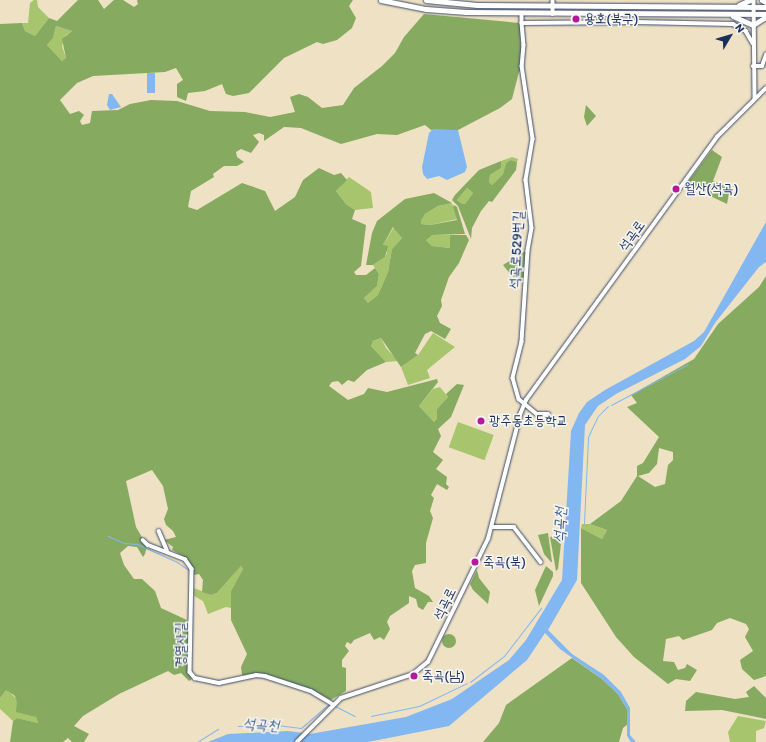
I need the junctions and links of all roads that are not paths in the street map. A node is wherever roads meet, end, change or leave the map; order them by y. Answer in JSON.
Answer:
{"nodes":[{"id":1,"x":381,"y":0,"type":"edge"},
{"id":2,"x":426,"y":0,"type":"edge"},
{"id":3,"x":750,"y":0,"type":"edge"},
{"id":4,"x":754,"y":0,"type":"edge"},
{"id":5,"x":762,"y":0,"type":"edge"},
{"id":6,"x":553,"y":2,"type":"edge"},
{"id":7,"x":766,"y":2,"type":"edge"},
{"id":8,"x":730,"y":7,"type":"junction"},
{"id":9,"x":753,"y":7,"type":"junction"},
{"id":10,"x":766,"y":7,"type":"edge"},
{"id":11,"x":522,"y":13,"type":"junction"},
{"id":12,"x":553,"y":14,"type":"junction"},
{"id":13,"x":730,"y":14,"type":"junction"},
{"id":14,"x":753,"y":14,"type":"junction"},
{"id":15,"x":766,"y":14,"type":"edge"},
{"id":16,"x":766,"y":17,"type":"edge"},
{"id":17,"x":522,"y":23,"type":"junction"},
{"id":18,"x":753,"y":25,"type":"junction"},
{"id":19,"x":753,"y":43,"type":"junction"},
{"id":20,"x":766,"y":55,"type":"edge"},
{"id":21,"x":754,"y":66,"type":"junction"},
{"id":22,"x":766,"y":88,"type":"edge"},
{"id":23,"x":755,"y":98,"type":"junction"},
{"id":24,"x":524,"y":404,"type":"junction"},
{"id":25,"x":548,"y":414,"type":"dead end"},
{"id":26,"x":493,"y":526,"type":"junction"},
{"id":27,"x":159,"y":531,"type":"dead end"},
{"id":28,"x":143,"y":540,"type":"dead end"},
{"id":29,"x":167,"y":550,"type":"junction"},
{"id":30,"x":542,"y":562,"type":"dead end"},
{"id":31,"x":333,"y":704,"type":"junction"},
{"id":32,"x":297,"y":742,"type":"edge"}],
"edges":[{"from":1,"to":11,"type":"main road"},
{"from":2,"to":6,"type":"main road"},
{"from":3,"to":8,"type":"main road"},
{"from":4,"to":9,"type":"street"},
{"from":5,"to":7,"type":"main road"},
{"from":6,"to":8,"type":"main road"},
{"from":6,"to":12,"type":"street"},
{"from":8,"to":9,"type":"main road"},
{"from":9,"to":10,"type":"main road"},
{"from":9,"to":14,"type":"street"},
{"from":11,"to":12,"type":"main road"},
{"from":11,"to":17,"type":"street","name":"석곡로529번길"},
{"from":12,"to":13,"type":"main road"},
{"from":13,"to":14,"type":"main road"},
{"from":13,"to":18,"type":"main road"},
{"from":14,"to":15,"type":"main road"},
{"from":14,"to":18,"type":"street"},
{"from":16,"to":18,"type":"main road"},
{"from":17,"to":19,"type":"street"},
{"from":17,"to":24,"type":"street","name":"석곡로529번길"},
{"from":18,"to":19,"type":"street"},
{"from":19,"to":21,"type":"street"},
{"from":20,"to":21,"type":"street"},
{"from":21,"to":23,"type":"street"},
{"from":22,"to":23,"type":"street","name":"석곡로"},
{"from":23,"to":24,"type":"street","name":"석곡로"},
{"from":24,"to":25,"type":"street"},
{"from":24,"to":26,"type":"street","name":"석곡로"},
{"from":26,"to":30,"type":"street"},
{"from":26,"to":31,"type":"street","name":"석곡로"},
{"from":27,"to":29,"type":"street"},
{"from":28,"to":29,"type":"street","name":"경열사길"},
{"from":29,"to":31,"type":"street","name":"경열사길"},
{"from":31,"to":32,"type":"street","name":"석곡로"}]}
